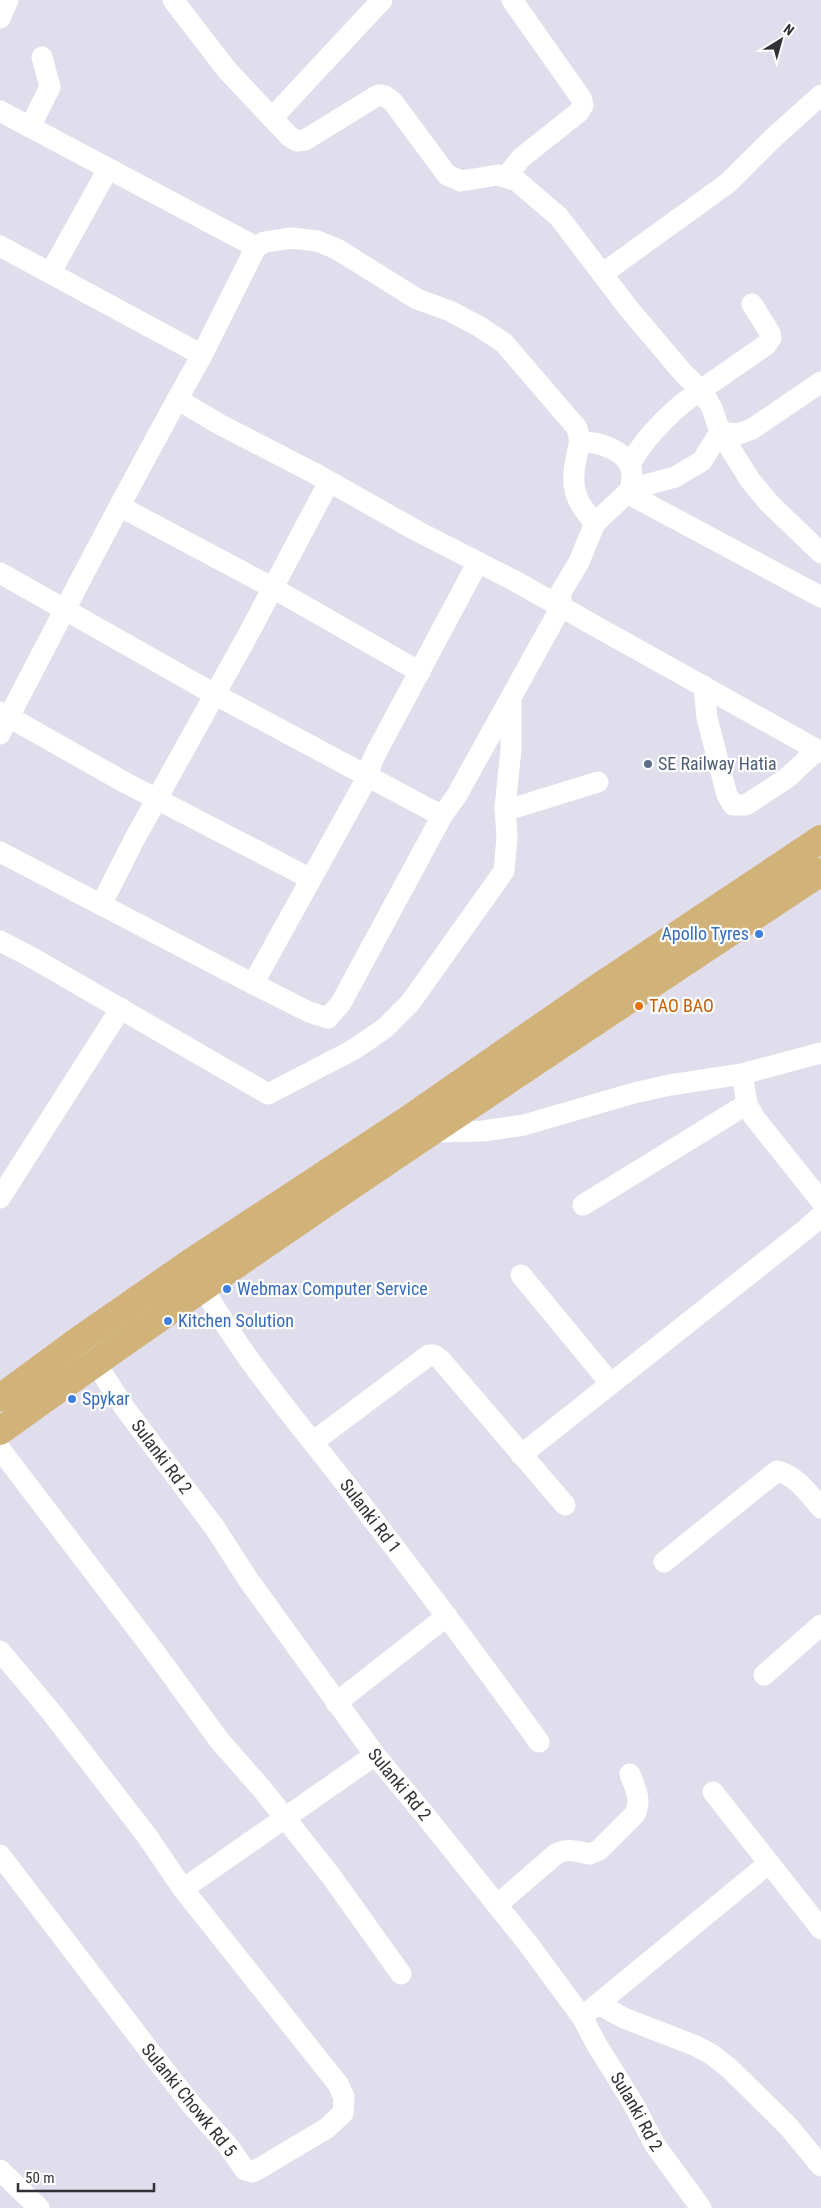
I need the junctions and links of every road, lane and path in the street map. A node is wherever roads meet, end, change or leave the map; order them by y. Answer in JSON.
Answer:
{"nodes":[{"id":1,"x":8,"y":0,"type":"edge"},
{"id":2,"x":172,"y":0,"type":"edge"},
{"id":3,"x":382,"y":0,"type":"edge"},
{"id":4,"x":512,"y":0,"type":"edge"},
{"id":5,"x":0,"y":18,"type":"edge"},
{"id":6,"x":42,"y":57,"type":"dead end"},
{"id":7,"x":821,"y":95,"type":"edge"},
{"id":8,"x":0,"y":111,"type":"edge"},
{"id":9,"x":272,"y":118,"type":"junction"},
{"id":10,"x":30,"y":127,"type":"junction"},
{"id":11,"x":108,"y":169,"type":"junction"},
{"id":12,"x":506,"y":177,"type":"junction"},
{"id":13,"x":0,"y":246,"type":"edge"},
{"id":14,"x":256,"y":247,"type":"junction"},
{"id":15,"x":51,"y":272,"type":"junction"},
{"id":16,"x":602,"y":274,"type":"junction"},
{"id":17,"x":752,"y":304,"type":"dead end"},
{"id":18,"x":202,"y":355,"type":"junction"},
{"id":19,"x":821,"y":382,"type":"edge"},
{"id":20,"x":700,"y":390,"type":"junction"},
{"id":21,"x":177,"y":399,"type":"junction"},
{"id":22,"x":720,"y":432,"type":"junction"},
{"id":23,"x":581,"y":442,"type":"junction"},
{"id":24,"x":623,"y":456,"type":"junction"},
{"id":25,"x":329,"y":482,"type":"junction"},
{"id":26,"x":629,"y":491,"type":"junction"},
{"id":27,"x":120,"y":506,"type":"junction"},
{"id":28,"x":594,"y":523,"type":"junction"},
{"id":29,"x":821,"y":553,"type":"edge"},
{"id":30,"x":478,"y":562,"type":"junction"},
{"id":31,"x":0,"y":573,"type":"edge"},
{"id":32,"x":273,"y":588,"type":"junction"},
{"id":33,"x":821,"y":597,"type":"edge"},
{"id":34,"x":561,"y":607,"type":"junction"},
{"id":35,"x":64,"y":608,"type":"junction"},
{"id":36,"x":420,"y":672,"type":"junction"},
{"id":37,"x":704,"y":686,"type":"junction"},
{"id":38,"x":214,"y":694,"type":"junction"},
{"id":39,"x":511,"y":698,"type":"junction"},
{"id":40,"x":3,"y":721,"type":"edge"},
{"id":41,"x":819,"y":751,"type":"edge"},
{"id":42,"x":368,"y":776,"type":"junction"},
{"id":43,"x":598,"y":782,"type":"dead end"},
{"id":44,"x":157,"y":799,"type":"junction"},
{"id":45,"x":505,"y":808,"type":"junction"},
{"id":46,"x":442,"y":816,"type":"junction"},
{"id":47,"x":821,"y":838,"type":"edge"},
{"id":48,"x":0,"y":852,"type":"edge"},
{"id":49,"x":821,"y":872,"type":"edge"},
{"id":50,"x":311,"y":879,"type":"junction"},
{"id":51,"x":101,"y":906,"type":"junction"},
{"id":52,"x":0,"y":941,"type":"edge"},
{"id":53,"x":253,"y":984,"type":"junction"},
{"id":54,"x":121,"y":1008,"type":"junction"},
{"id":55,"x":821,"y":1053,"type":"edge"},
{"id":56,"x":742,"y":1074,"type":"junction"},
{"id":57,"x":747,"y":1104,"type":"junction"},
{"id":58,"x":431,"y":1132,"type":"junction"},
{"id":59,"x":0,"y":1198,"type":"edge"},
{"id":60,"x":583,"y":1205,"type":"dead end"},
{"id":61,"x":820,"y":1215,"type":"edge"},
{"id":62,"x":521,"y":1275,"type":"dead end"},
{"id":63,"x":203,"y":1287,"type":"junction"},
{"id":64,"x":95,"y":1362,"type":"junction"},
{"id":65,"x":611,"y":1384,"type":"junction"},
{"id":66,"x":0,"y":1398,"type":"edge"},
{"id":67,"x":0,"y":1431,"type":"edge"},
{"id":68,"x":313,"y":1442,"type":"junction"},
{"id":69,"x":0,"y":1449,"type":"edge"},
{"id":70,"x":521,"y":1455,"type":"junction"},
{"id":71,"x":565,"y":1505,"type":"dead end"},
{"id":72,"x":821,"y":1508,"type":"edge"},
{"id":73,"x":664,"y":1562,"type":"dead end"},
{"id":74,"x":447,"y":1616,"type":"junction"},
{"id":75,"x":821,"y":1625,"type":"edge"},
{"id":76,"x":0,"y":1651,"type":"edge"},
{"id":77,"x":764,"y":1675,"type":"dead end"},
{"id":78,"x":336,"y":1703,"type":"junction"},
{"id":79,"x":539,"y":1742,"type":"dead end"},
{"id":80,"x":374,"y":1755,"type":"junction"},
{"id":81,"x":630,"y":1774,"type":"dead end"},
{"id":82,"x":713,"y":1792,"type":"dead end"},
{"id":83,"x":284,"y":1818,"type":"junction"},
{"id":84,"x":0,"y":1855,"type":"edge"},
{"id":85,"x":769,"y":1863,"type":"junction"},
{"id":86,"x":183,"y":1889,"type":"junction"},
{"id":87,"x":497,"y":1905,"type":"junction"},
{"id":88,"x":821,"y":1929,"type":"edge"},
{"id":89,"x":401,"y":1974,"type":"dead end"},
{"id":90,"x":590,"y":2011,"type":"junction"},
{"id":91,"x":821,"y":2166,"type":"edge"},
{"id":92,"x":0,"y":2170,"type":"edge"},
{"id":93,"x":39,"y":2208,"type":"edge"},
{"id":94,"x":701,"y":2208,"type":"edge"}],
"edges":[{"from":1,"to":5,"type":"street"},
{"from":2,"to":9,"type":"street"},
{"from":3,"to":9,"type":"street"},
{"from":4,"to":12,"type":"street"},
{"from":6,"to":10,"type":"street"},
{"from":7,"to":16,"type":"street"},
{"from":8,"to":10,"type":"street"},
{"from":9,"to":12,"type":"street"},
{"from":10,"to":11,"type":"street"},
{"from":11,"to":14,"type":"street"},
{"from":11,"to":15,"type":"street"},
{"from":12,"to":16,"type":"street"},
{"from":13,"to":15,"type":"street"},
{"from":14,"to":18,"type":"street"},
{"from":14,"to":23,"type":"street"},
{"from":15,"to":18,"type":"street"},
{"from":16,"to":20,"type":"street"},
{"from":17,"to":20,"type":"street"},
{"from":18,"to":21,"type":"street"},
{"from":19,"to":22,"type":"street"},
{"from":20,"to":22,"type":"street"},
{"from":20,"to":24,"type":"street"},
{"from":21,"to":25,"type":"street"},
{"from":21,"to":27,"type":"street"},
{"from":22,"to":26,"type":"street"},
{"from":22,"to":29,"type":"street"},
{"from":23,"to":24,"type":"street"},
{"from":23,"to":28,"type":"street"},
{"from":24,"to":26,"type":"street"},
{"from":25,"to":30,"type":"street"},
{"from":25,"to":32,"type":"street"},
{"from":26,"to":28,"type":"street"},
{"from":26,"to":33,"type":"street"},
{"from":27,"to":32,"type":"street"},
{"from":27,"to":35,"type":"street"},
{"from":28,"to":34,"type":"street"},
{"from":30,"to":34,"type":"street"},
{"from":30,"to":36,"type":"street"},
{"from":31,"to":35,"type":"street"},
{"from":32,"to":36,"type":"street"},
{"from":32,"to":38,"type":"street"},
{"from":34,"to":37,"type":"street"},
{"from":34,"to":39,"type":"street"},
{"from":35,"to":38,"type":"street"},
{"from":35,"to":40,"type":"street"},
{"from":36,"to":42,"type":"street"},
{"from":37,"to":41,"type":"street"},
{"from":37,"to":41,"type":"street"},
{"from":38,"to":42,"type":"street"},
{"from":38,"to":44,"type":"street"},
{"from":39,"to":45,"type":"street"},
{"from":39,"to":46,"type":"street"},
{"from":40,"to":44,"type":"street"},
{"from":42,"to":46,"type":"street"},
{"from":42,"to":50,"type":"street"},
{"from":43,"to":45,"type":"street"},
{"from":44,"to":50,"type":"street"},
{"from":44,"to":51,"type":"street"},
{"from":45,"to":54,"type":"street"},
{"from":46,"to":53,"type":"street"},
{"from":47,"to":66,"type":"main road"},
{"from":48,"to":51,"type":"street"},
{"from":49,"to":58,"type":"main road"},
{"from":50,"to":53,"type":"street"},
{"from":51,"to":53,"type":"street"},
{"from":52,"to":54,"type":"street"},
{"from":54,"to":59,"type":"street"},
{"from":55,"to":56,"type":"street"},
{"from":56,"to":57,"type":"street"},
{"from":56,"to":58,"type":"street"},
{"from":57,"to":60,"type":"street"},
{"from":57,"to":61,"type":"street"},
{"from":58,"to":63,"type":"main road"},
{"from":61,"to":65,"type":"street"},
{"from":62,"to":65,"type":"street"},
{"from":63,"to":64,"type":"main road"},
{"from":63,"to":68,"type":"street","name":"Sulanki Rd 1"},
{"from":64,"to":67,"type":"main road"},
{"from":64,"to":78,"type":"street","name":"Sulanki Rd 2"},
{"from":65,"to":70,"type":"street"},
{"from":68,"to":70,"type":"street"},
{"from":68,"to":74,"type":"street","name":"Sulanki Rd 1"},
{"from":69,"to":83,"type":"street"},
{"from":70,"to":71,"type":"street"},
{"from":72,"to":73,"type":"street"},
{"from":74,"to":78,"type":"street"},
{"from":74,"to":79,"type":"street","name":"Sulanki Rd 1"},
{"from":75,"to":77,"type":"street"},
{"from":76,"to":86,"type":"street"},
{"from":78,"to":80,"type":"street","name":"Sulanki Rd 2"},
{"from":80,"to":83,"type":"street"},
{"from":80,"to":87,"type":"street","name":"Sulanki Rd 2"},
{"from":81,"to":87,"type":"street"},
{"from":82,"to":85,"type":"street"},
{"from":83,"to":86,"type":"street"},
{"from":83,"to":89,"type":"street"},
{"from":84,"to":86,"type":"street","name":"Sulanki Chowk Rd 5"},
{"from":85,"to":88,"type":"street"},
{"from":85,"to":90,"type":"street"},
{"from":87,"to":90,"type":"street","name":"Sulanki Rd 2"},
{"from":90,"to":91,"type":"street"},
{"from":90,"to":94,"type":"street","name":"Sulanki Rd 2"},
{"from":92,"to":93,"type":"street"}]}
